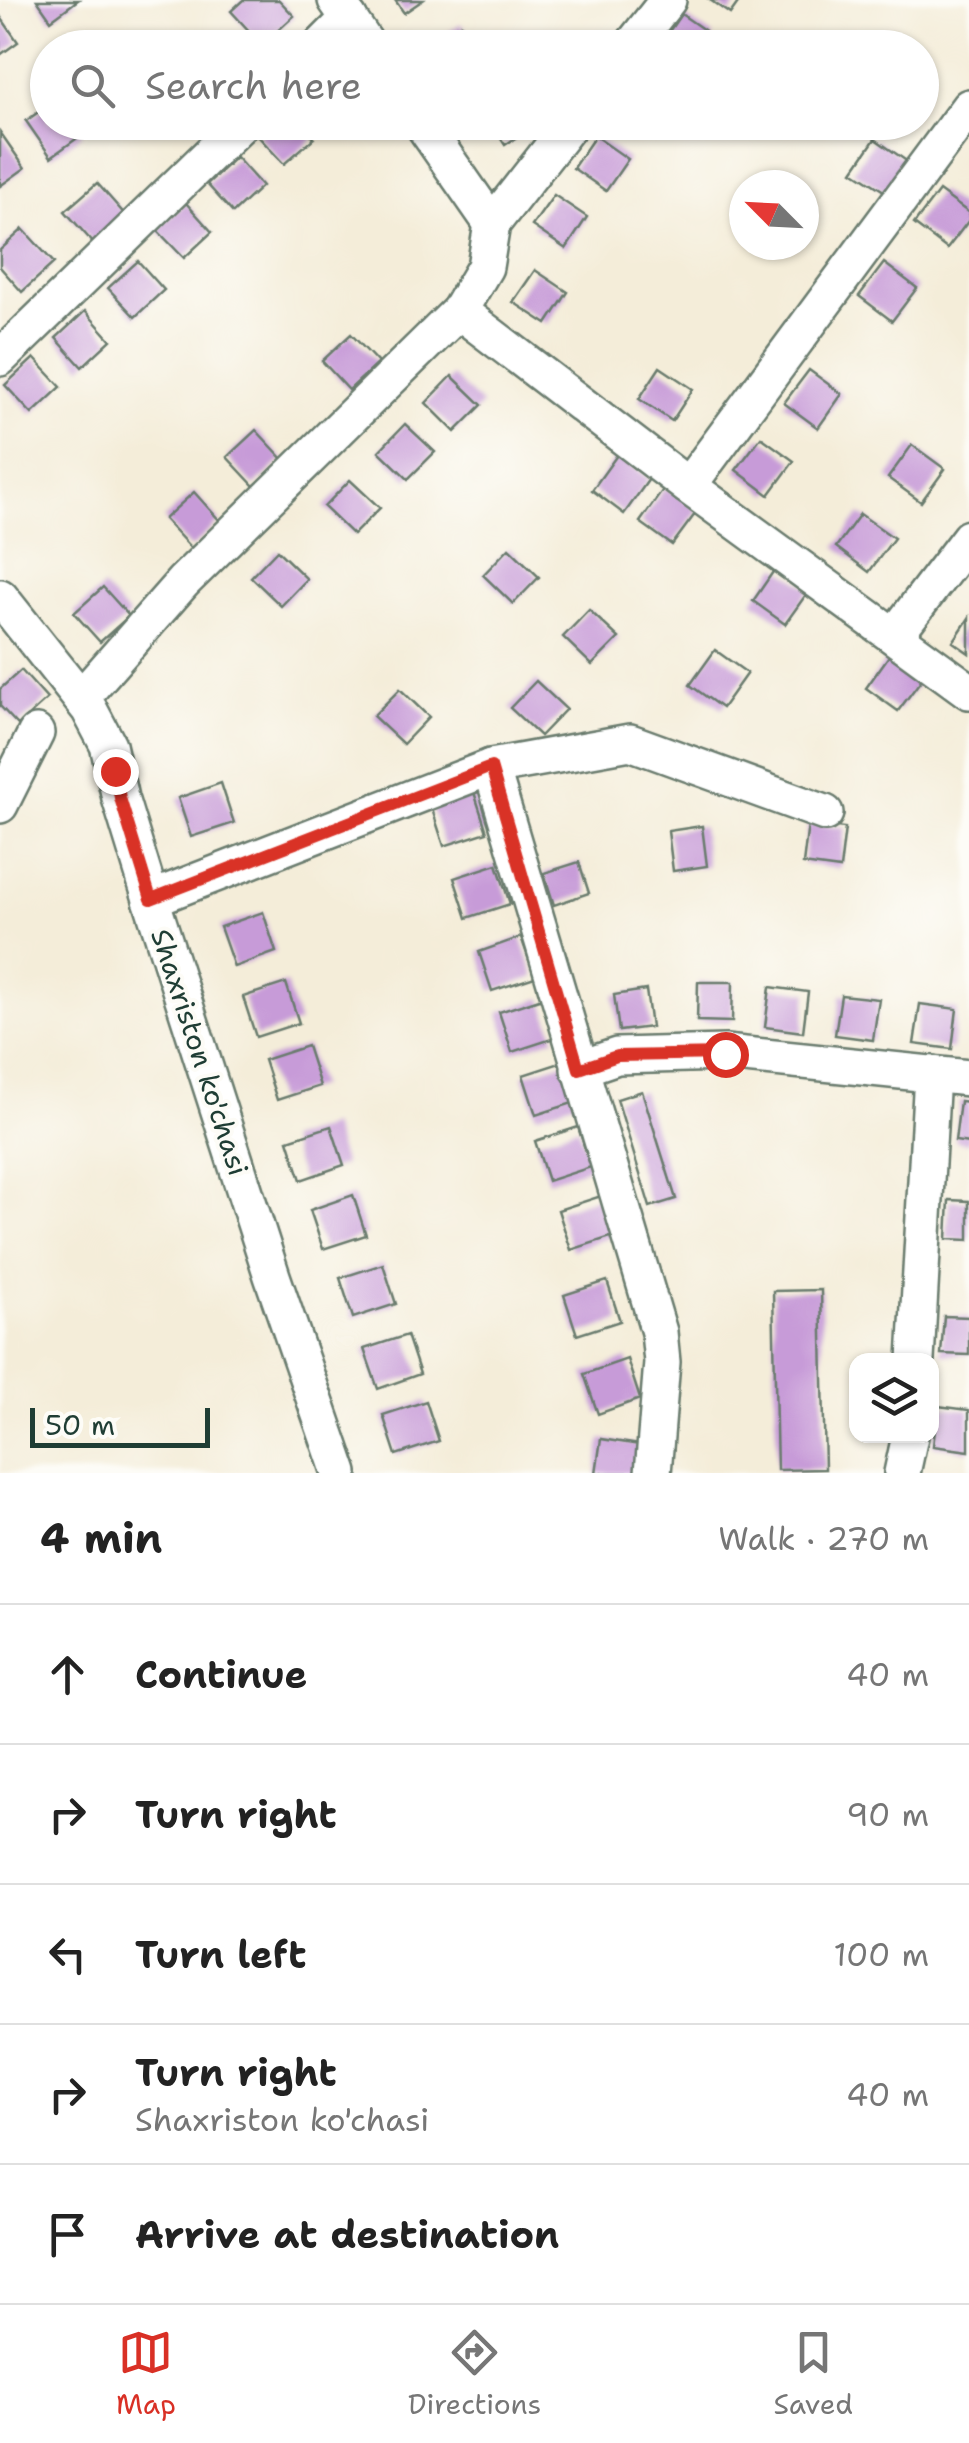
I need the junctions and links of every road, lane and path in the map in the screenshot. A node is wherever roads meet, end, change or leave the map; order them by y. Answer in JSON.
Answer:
{"nodes":[{"id":1,"x":668,"y":0,"type":"edge"},
{"id":2,"x":342,"y":9,"type":"edge"},
{"id":3,"x":357,"y":30,"type":"edge"},
{"id":4,"x":644,"y":30,"type":"edge"},
{"id":5,"x":969,"y":107,"type":"edge"},
{"id":6,"x":224,"y":140,"type":"edge"},
{"id":7,"x":434,"y":140,"type":"edge"},
{"id":8,"x":558,"y":140,"type":"edge"},
{"id":9,"x":492,"y":224,"type":"junction"},
{"id":10,"x":459,"y":311,"type":"junction"},
{"id":11,"x":0,"y":358,"type":"edge"},
{"id":12,"x":688,"y":486,"type":"junction"},
{"id":13,"x":969,"y":538,"type":"edge"},
{"id":14,"x":0,"y":597,"type":"edge"},
{"id":15,"x":895,"y":635,"type":"junction"},
{"id":16,"x":969,"y":691,"type":"edge"},
{"id":17,"x":80,"y":698,"type":"junction"},
{"id":18,"x":36,"y":732,"type":"dead end"},
{"id":19,"x":491,"y":767,"type":"junction"},
{"id":20,"x":0,"y":805,"type":"edge"},
{"id":21,"x":825,"y":813,"type":"dead end"},
{"id":22,"x":151,"y":899,"type":"junction"},
{"id":23,"x":579,"y":1069,"type":"junction"},
{"id":24,"x":932,"y":1074,"type":"junction"},
{"id":25,"x":969,"y":1078,"type":"edge"},
{"id":26,"x":916,"y":1353,"type":"edge"},
{"id":27,"x":908,"y":1443,"type":"edge"},
{"id":28,"x":340,"y":1473,"type":"edge"},
{"id":29,"x":653,"y":1473,"type":"edge"},
{"id":30,"x":902,"y":1473,"type":"edge"}],
"edges":[{"from":1,"to":4,"type":"street"},
{"from":2,"to":3,"type":"street"},
{"from":5,"to":12,"type":"street"},
{"from":6,"to":11,"type":"street"},
{"from":7,"to":9,"type":"street"},
{"from":8,"to":9,"type":"street"},
{"from":9,"to":10,"type":"street"},
{"from":10,"to":12,"type":"street"},
{"from":10,"to":17,"type":"street"},
{"from":12,"to":15,"type":"street"},
{"from":13,"to":15,"type":"street"},
{"from":14,"to":17,"type":"street","name":"Shaxriston ko'chasi"},
{"from":15,"to":16,"type":"street"},
{"from":17,"to":22,"type":"street","name":"Shaxriston ko'chasi"},
{"from":18,"to":20,"type":"street"},
{"from":19,"to":21,"type":"street"},
{"from":19,"to":22,"type":"street"},
{"from":19,"to":23,"type":"street"},
{"from":22,"to":28,"type":"street","name":"Shaxriston ko'chasi"},
{"from":23,"to":24,"type":"street"},
{"from":23,"to":29,"type":"street"},
{"from":24,"to":25,"type":"street"},
{"from":24,"to":26,"type":"street"},
{"from":27,"to":30,"type":"street"}]}
